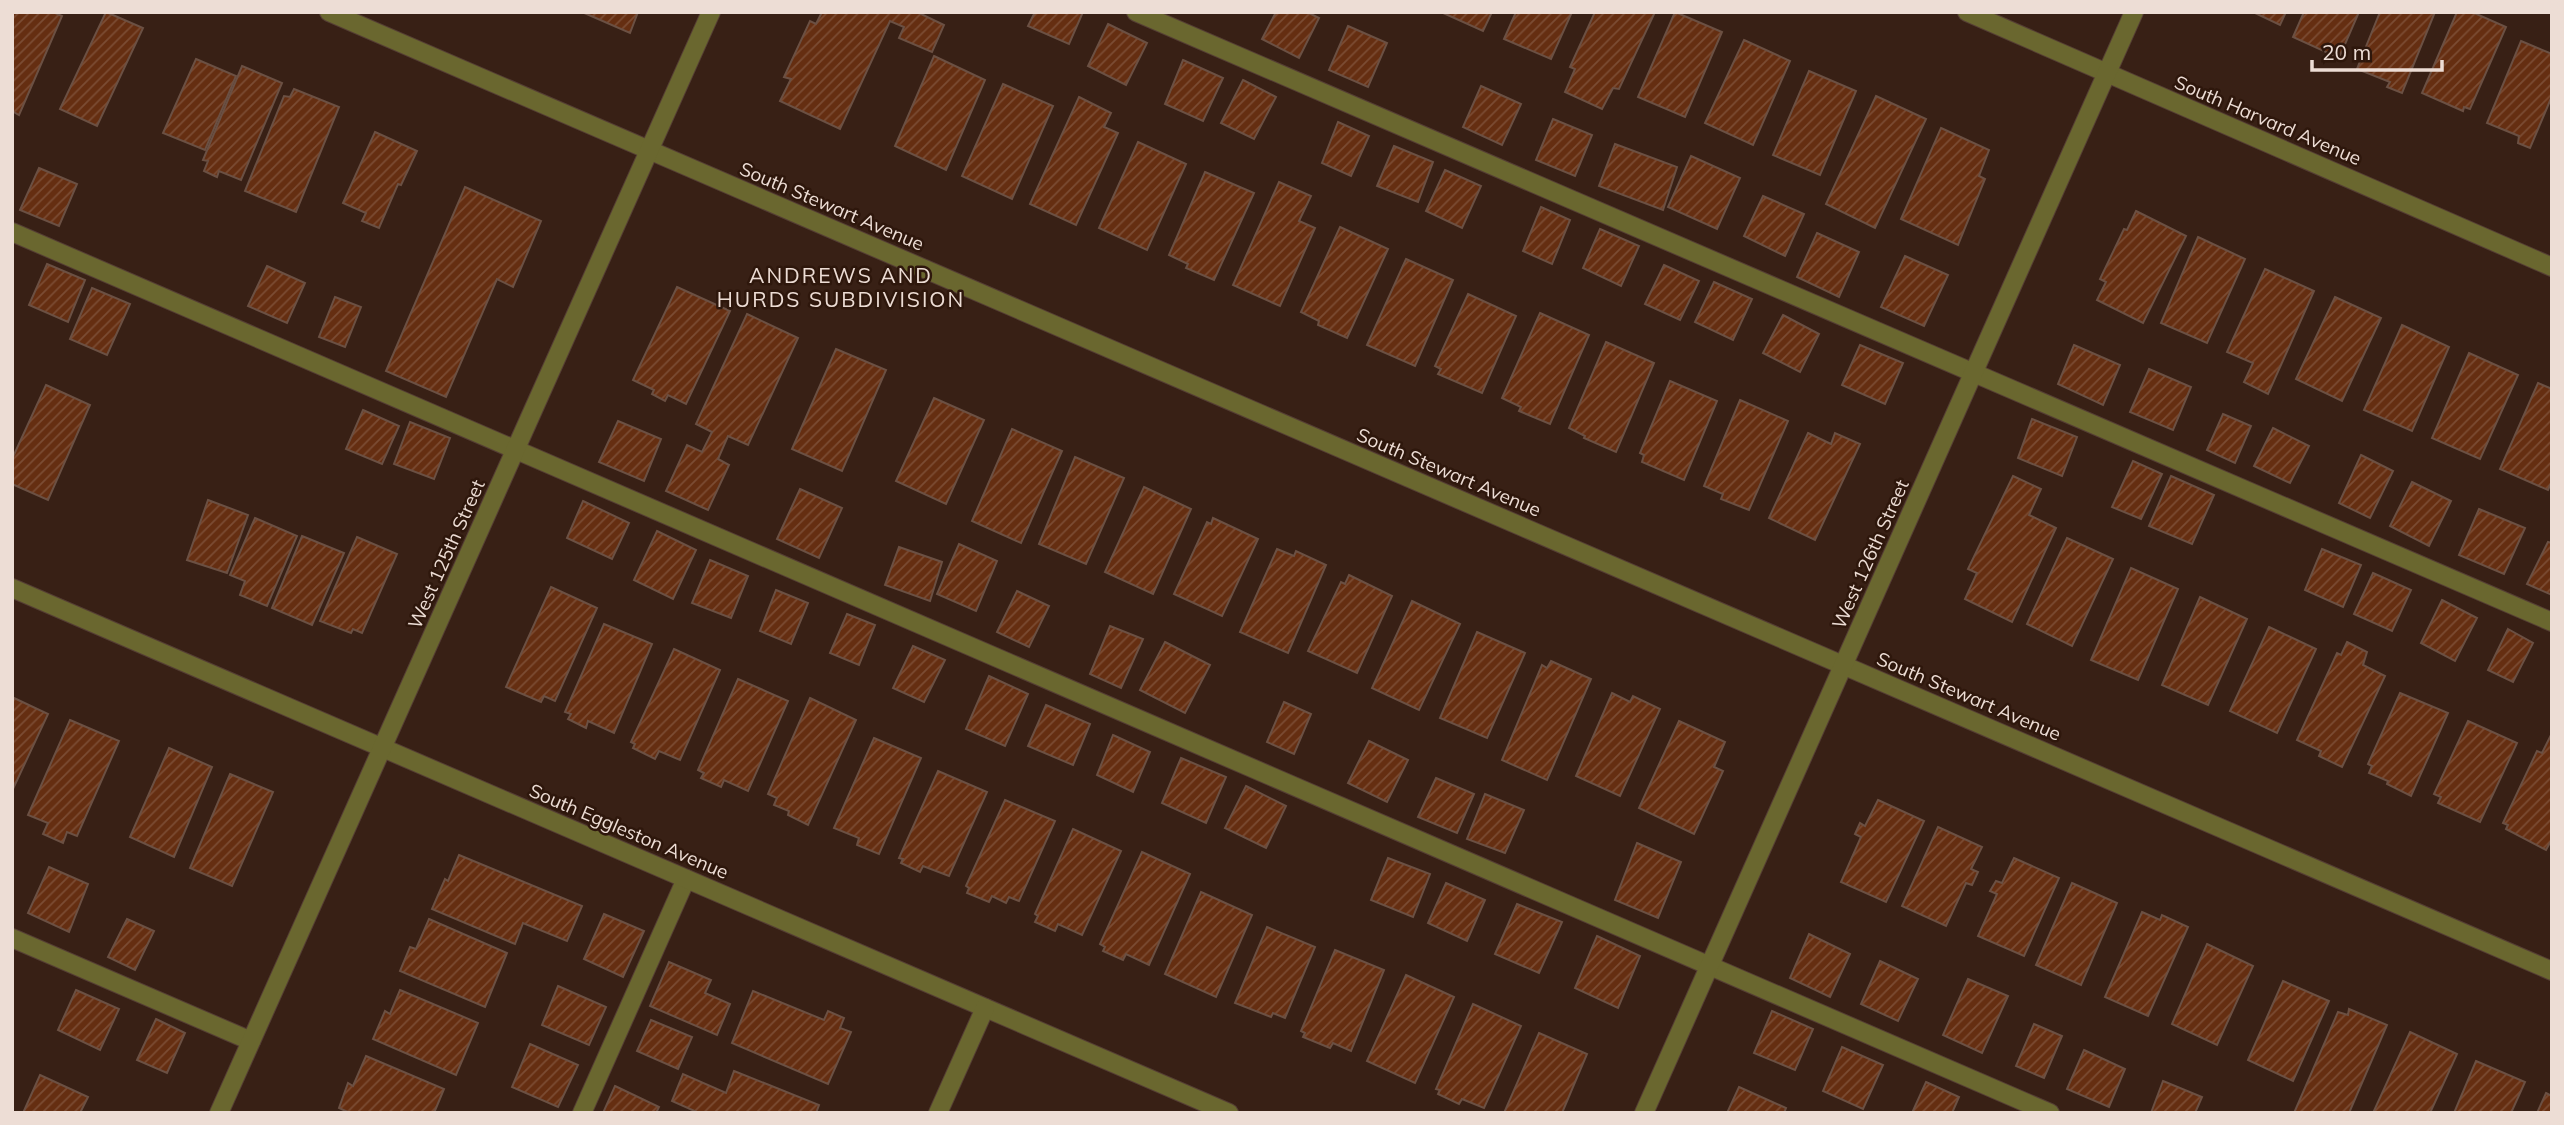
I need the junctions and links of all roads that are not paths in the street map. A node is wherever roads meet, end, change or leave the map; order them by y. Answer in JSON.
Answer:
{"nodes":[{"id":1,"x":329,"y":12,"type":"edge"},
{"id":2,"x":711,"y":12,"type":"edge"},
{"id":3,"x":1136,"y":12,"type":"edge"},
{"id":4,"x":1967,"y":12,"type":"edge"},
{"id":5,"x":2134,"y":12,"type":"edge"},
{"id":6,"x":2107,"y":73,"type":"junction"},
{"id":7,"x":649,"y":150,"type":"junction"},
{"id":8,"x":12,"y":232,"type":"edge"},
{"id":9,"x":2552,"y":267,"type":"edge"},
{"id":10,"x":1974,"y":372,"type":"junction"},
{"id":11,"x":516,"y":450,"type":"junction"},
{"id":12,"x":12,"y":588,"type":"edge"},
{"id":13,"x":2552,"y":622,"type":"edge"},
{"id":14,"x":1843,"y":665,"type":"junction"},
{"id":15,"x":382,"y":748,"type":"junction"},
{"id":16,"x":687,"y":879,"type":"junction"},
{"id":17,"x":12,"y":938,"type":"edge"},
{"id":18,"x":1710,"y":965,"type":"junction"},
{"id":19,"x":2552,"y":971,"type":"edge"},
{"id":20,"x":985,"y":1008,"type":"junction"},
{"id":21,"x":251,"y":1041,"type":"junction"},
{"id":22,"x":219,"y":1113,"type":"edge"},
{"id":23,"x":582,"y":1113,"type":"edge"},
{"id":24,"x":937,"y":1113,"type":"edge"},
{"id":25,"x":1229,"y":1113,"type":"edge"},
{"id":26,"x":1644,"y":1113,"type":"edge"},
{"id":27,"x":2050,"y":1113,"type":"edge"}],
"edges":[{"from":1,"to":7,"type":"street","name":"South Stewart Avenue"},
{"from":2,"to":7,"type":"street","name":"West 125th Street"},
{"from":3,"to":10,"type":"street"},
{"from":4,"to":6,"type":"street","name":"South Harvard Avenue"},
{"from":5,"to":6,"type":"street","name":"West 126th Street"},
{"from":6,"to":9,"type":"street","name":"South Harvard Avenue"},
{"from":6,"to":10,"type":"street","name":"West 126th Street"},
{"from":7,"to":11,"type":"street","name":"West 125th Street"},
{"from":7,"to":14,"type":"street","name":"South Stewart Avenue"},
{"from":8,"to":11,"type":"street"},
{"from":10,"to":13,"type":"street"},
{"from":10,"to":14,"type":"street","name":"West 126th Street"},
{"from":11,"to":15,"type":"street","name":"West 125th Street"},
{"from":11,"to":18,"type":"street"},
{"from":12,"to":15,"type":"street","name":"South Eggleston Avenue"},
{"from":14,"to":18,"type":"street","name":"West 126th Street"},
{"from":14,"to":19,"type":"street","name":"South Stewart Avenue"},
{"from":15,"to":16,"type":"street","name":"South Eggleston Avenue"},
{"from":15,"to":21,"type":"street","name":"West 125th Street"},
{"from":16,"to":20,"type":"street","name":"South Eggleston Avenue"},
{"from":16,"to":23,"type":"street"},
{"from":17,"to":21,"type":"street"},
{"from":18,"to":26,"type":"street","name":"West 126th Street"},
{"from":18,"to":27,"type":"street"},
{"from":20,"to":24,"type":"street"},
{"from":20,"to":25,"type":"street","name":"South Eggleston Avenue"},
{"from":21,"to":22,"type":"street","name":"West 125th Street"}]}
